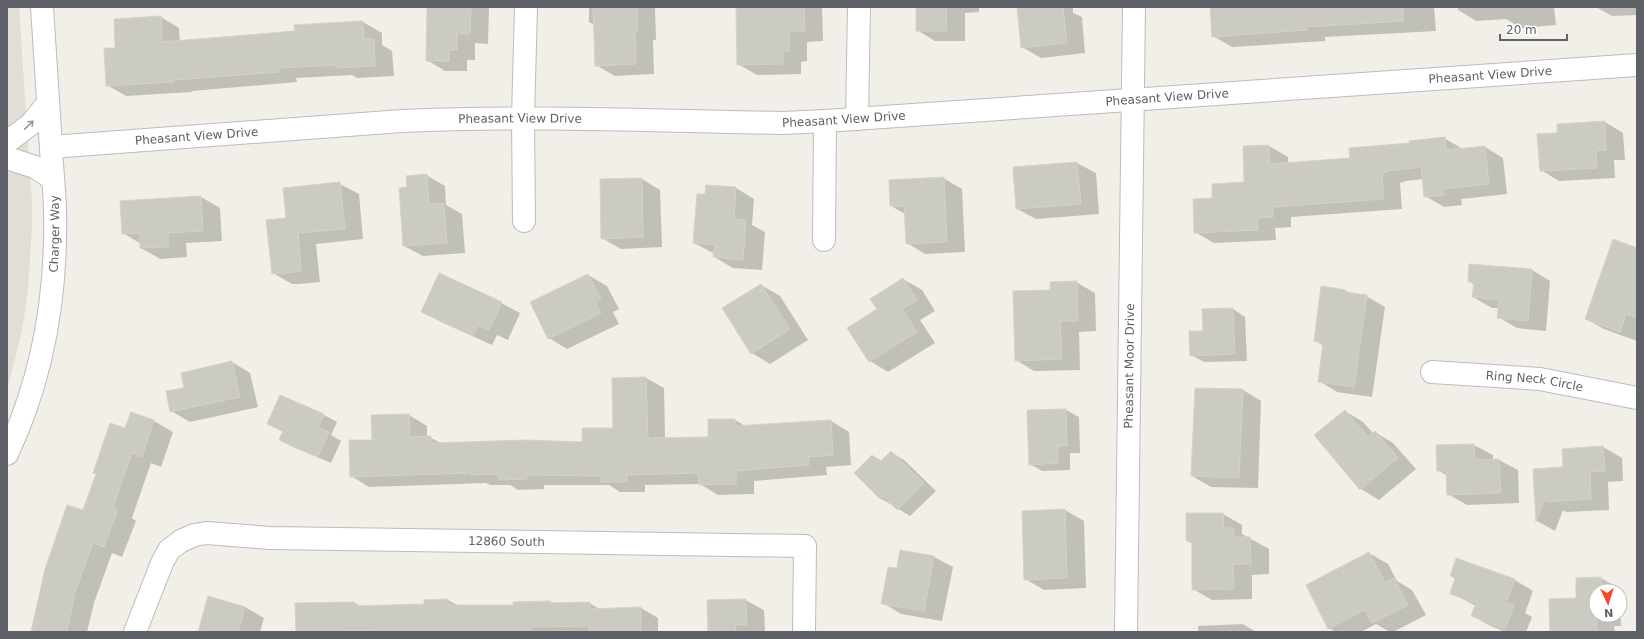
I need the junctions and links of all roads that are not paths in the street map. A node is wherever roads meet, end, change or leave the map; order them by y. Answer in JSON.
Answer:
{"nodes":[{"id":1,"x":42,"y":7,"type":"edge"},
{"id":2,"x":526,"y":7,"type":"edge"},
{"id":3,"x":859,"y":7,"type":"edge"},
{"id":4,"x":1134,"y":7,"type":"edge"},
{"id":5,"x":1637,"y":65,"type":"edge"},
{"id":6,"x":1132,"y":99,"type":"junction"},
{"id":7,"x":48,"y":104,"type":"junction"},
{"id":8,"x":523,"y":117,"type":"junction"},
{"id":9,"x":857,"y":119,"type":"junction"},
{"id":10,"x":825,"y":121,"type":"junction"},
{"id":11,"x":7,"y":142,"type":"edge"},
{"id":12,"x":50,"y":147,"type":"junction"},
{"id":13,"x":7,"y":158,"type":"edge"},
{"id":14,"x":53,"y":179,"type":"junction"},
{"id":15,"x":524,"y":221,"type":"dead end"},
{"id":16,"x":824,"y":240,"type":"dead end"},
{"id":17,"x":1432,"y":372,"type":"dead end"},
{"id":18,"x":1637,"y":398,"type":"edge"},
{"id":19,"x":7,"y":454,"type":"edge"},
{"id":20,"x":135,"y":632,"type":"edge"},
{"id":21,"x":804,"y":632,"type":"edge"},
{"id":22,"x":1126,"y":632,"type":"edge"}],
"edges":[{"from":1,"to":7,"type":"street","name":"Charger Way"},
{"from":2,"to":8,"type":"street"},
{"from":3,"to":9,"type":"street"},
{"from":4,"to":6,"type":"street","name":"Pheasant Moor Drive"},
{"from":5,"to":6,"type":"street","name":"Pheasant View Drive"},
{"from":6,"to":9,"type":"street","name":"Pheasant View Drive"},
{"from":6,"to":22,"type":"street","name":"Pheasant Moor Drive"},
{"from":11,"to":7,"type":"street","one_way":true},
{"from":7,"to":12,"type":"street","name":"Charger Way"},
{"from":8,"to":10,"type":"street","name":"Pheasant View Drive"},
{"from":8,"to":12,"type":"street","name":"Pheasant View Drive"},
{"from":8,"to":15,"type":"street"},
{"from":9,"to":10,"type":"street","name":"Pheasant View Drive"},
{"from":10,"to":16,"type":"street"},
{"from":12,"to":14,"type":"street","name":"Charger Way"},
{"from":13,"to":14,"type":"street"},
{"from":14,"to":19,"type":"street","name":"Charger Way"},
{"from":17,"to":18,"type":"street","name":"Ring Neck Circle"},
{"from":20,"to":21,"type":"street","name":"12860 South"}]}
